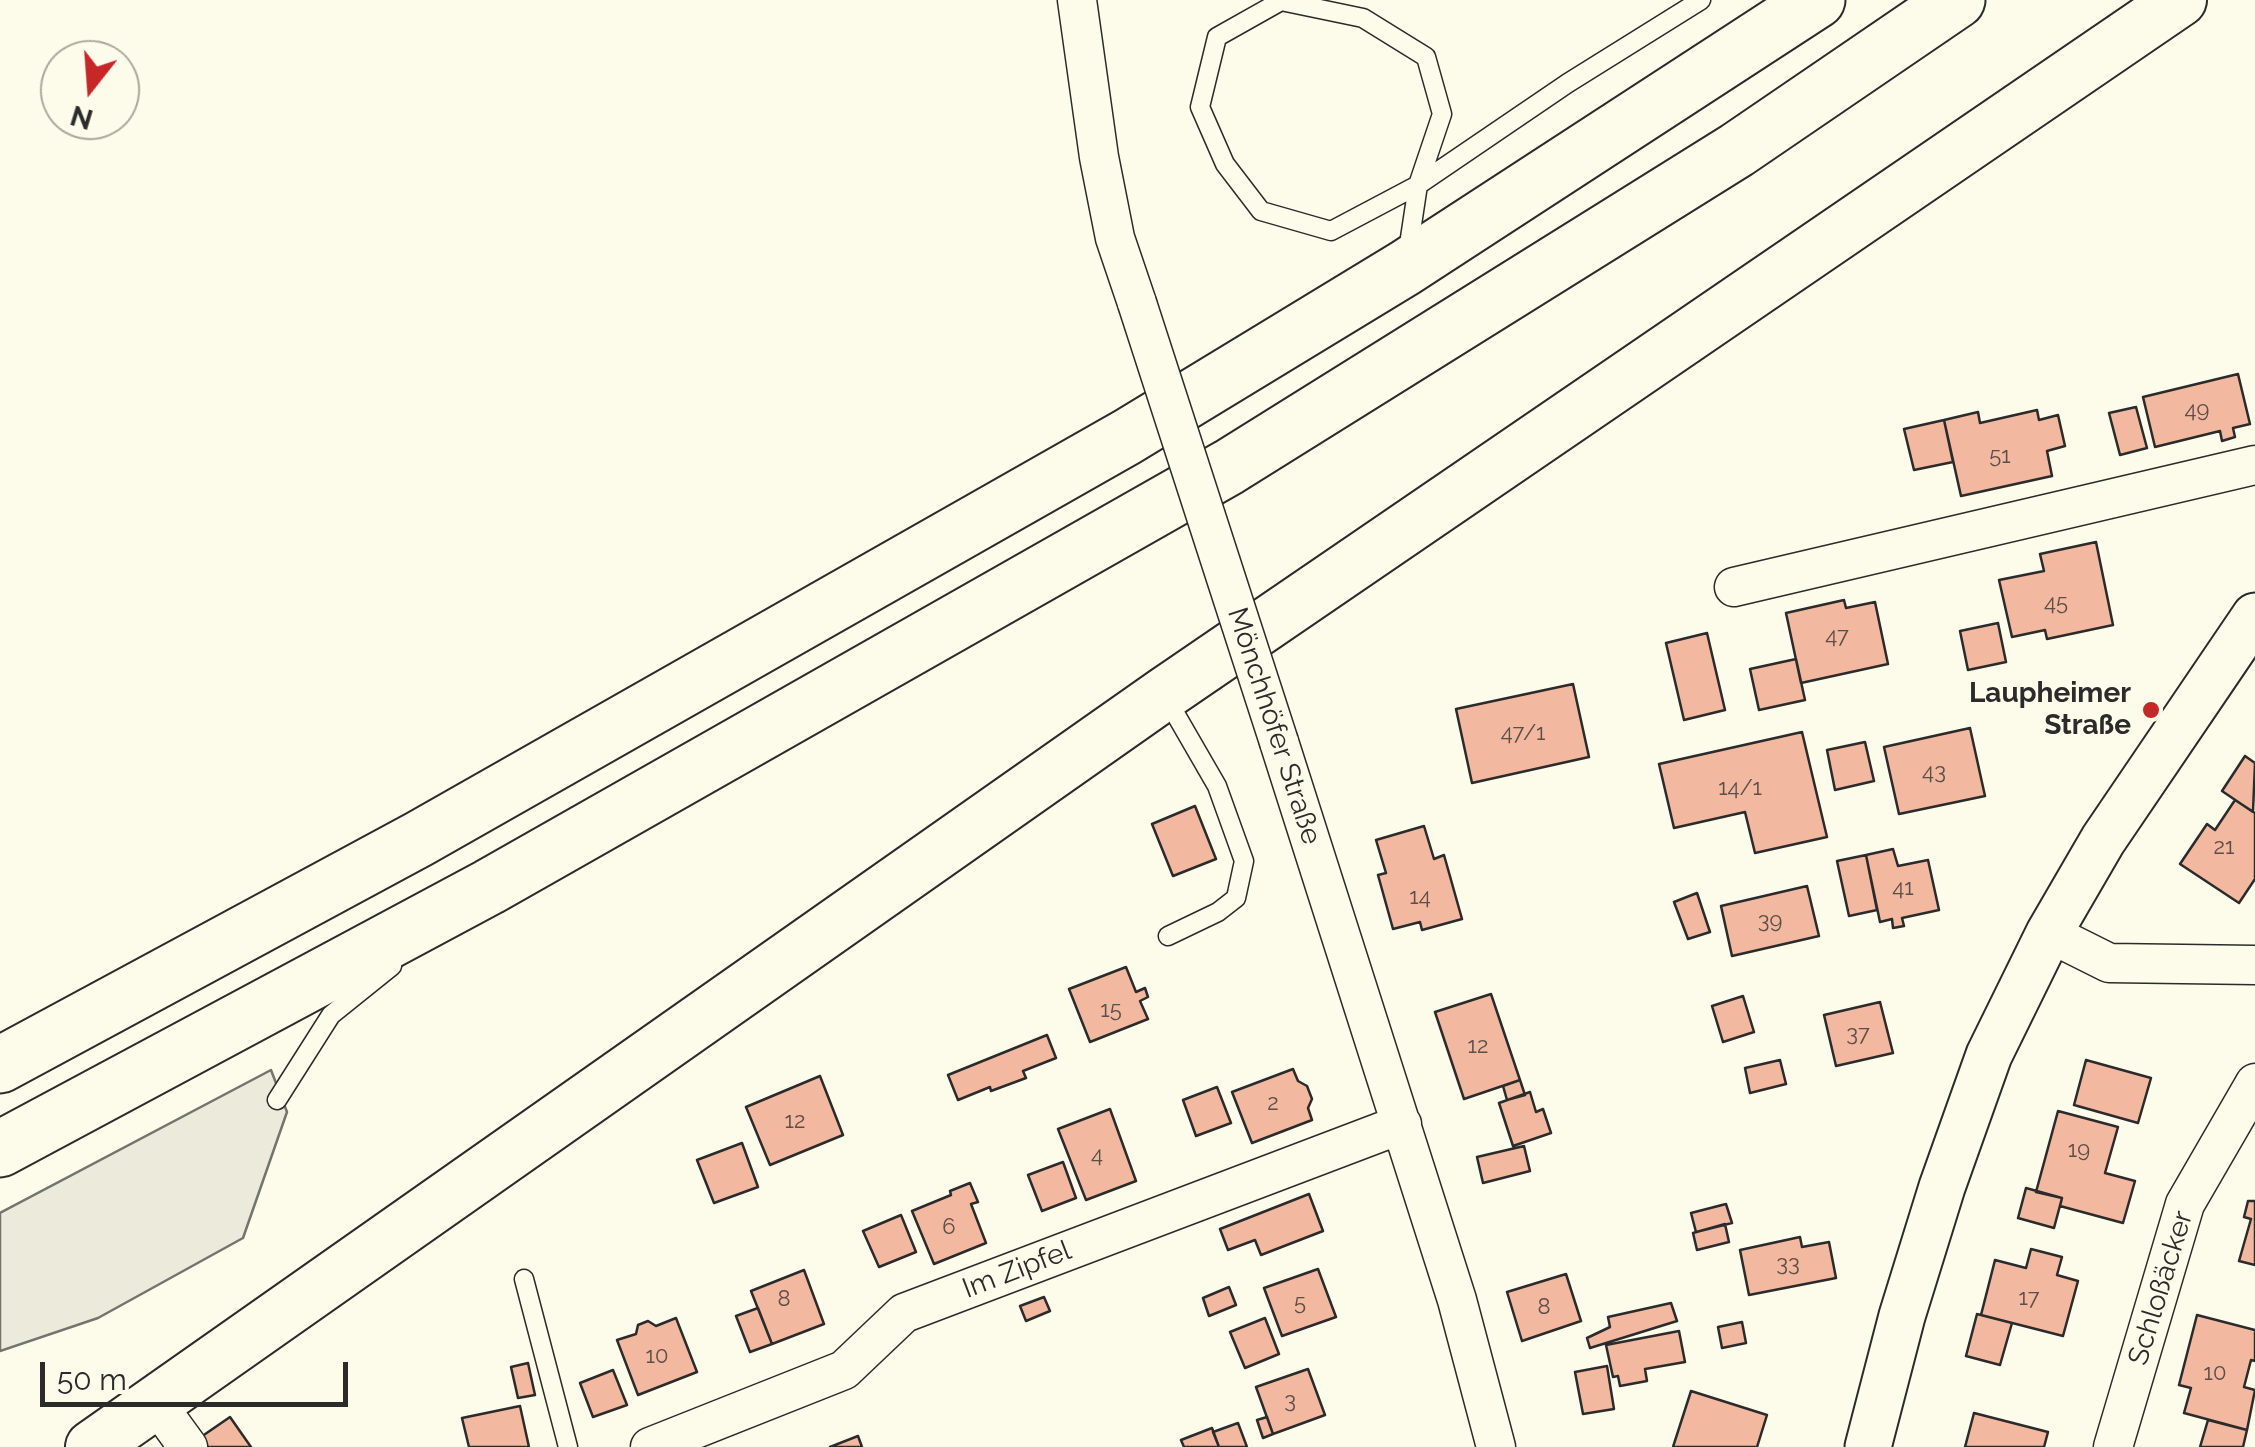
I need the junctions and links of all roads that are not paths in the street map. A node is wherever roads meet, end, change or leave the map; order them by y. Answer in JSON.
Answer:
{"nodes":[{"id":1,"x":1077,"y":0,"type":"edge"},
{"id":2,"x":1700,"y":0,"type":"edge"},
{"id":3,"x":1818,"y":0,"type":"edge"},
{"id":4,"x":1956,"y":0,"type":"edge"},
{"id":5,"x":2180,"y":0,"type":"edge"},
{"id":6,"x":1418,"y":185,"type":"junction"},
{"id":7,"x":1405,"y":268,"type":"junction"},
{"id":8,"x":2255,"y":465,"type":"edge"},
{"id":9,"x":1734,"y":587,"type":"dead end"},
{"id":10,"x":2255,"y":616,"type":"edge"},
{"id":11,"x":1164,"y":694,"type":"junction"},
{"id":12,"x":490,"y":888,"type":"junction"},
{"id":13,"x":2049,"y":933,"type":"junction"},
{"id":14,"x":1168,"y":936,"type":"dead end"},
{"id":15,"x":2255,"y":965,"type":"edge"},
{"id":16,"x":0,"y":1065,"type":"edge"},
{"id":17,"x":2255,"y":1083,"type":"edge"},
{"id":18,"x":277,"y":1100,"type":"dead end"},
{"id":19,"x":1402,"y":1124,"type":"junction"},
{"id":20,"x":0,"y":1149,"type":"edge"},
{"id":21,"x":524,"y":1279,"type":"dead end"},
{"id":22,"x":156,"y":1402,"type":"junction"},
{"id":23,"x":92,"y":1447,"type":"edge"},
{"id":24,"x":188,"y":1447,"type":"edge"},
{"id":25,"x":568,"y":1447,"type":"edge"},
{"id":26,"x":650,"y":1447,"type":"edge"},
{"id":27,"x":1496,"y":1447,"type":"edge"},
{"id":28,"x":1868,"y":1447,"type":"edge"},
{"id":29,"x":2113,"y":1447,"type":"edge"}],
"edges":[{"from":1,"to":19,"type":"street","name":"Mönchhöfer Straße","bridge":true},
{"from":2,"to":6,"type":"lane"},
{"from":3,"to":7,"type":"highway"},
{"from":4,"to":12,"type":"highway"},
{"from":5,"to":11,"type":"main road"},
{"from":6,"to":6,"type":"lane"},
{"from":6,"to":7,"type":"lane"},
{"from":7,"to":16,"type":"highway"},
{"from":8,"to":9,"type":"street"},
{"from":10,"to":13,"type":"street"},
{"from":11,"to":14,"type":"lane"},
{"from":11,"to":22,"type":"main road"},
{"from":12,"to":18,"type":"lane"},
{"from":12,"to":20,"type":"highway"},
{"from":13,"to":15,"type":"street"},
{"from":13,"to":28,"type":"street"},
{"from":17,"to":29,"type":"street","name":"Schloßäcker"},
{"from":19,"to":26,"type":"street","name":"Im Zipfel"},
{"from":19,"to":27,"type":"street","name":"Mönchhöfer Straße"},
{"from":21,"to":25,"type":"lane"},
{"from":22,"to":23,"type":"main road"},
{"from":22,"to":24,"type":"street"}]}
